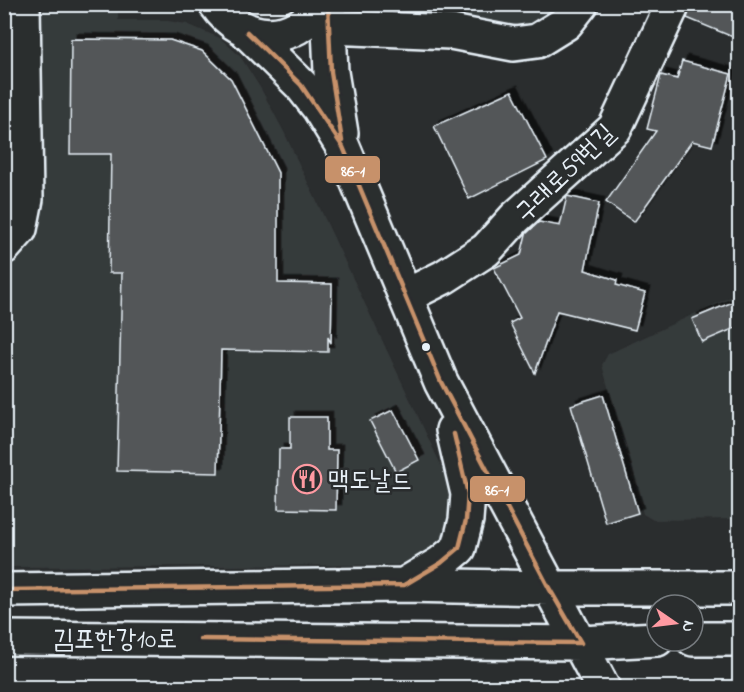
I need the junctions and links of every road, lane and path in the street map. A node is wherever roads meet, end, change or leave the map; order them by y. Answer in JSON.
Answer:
{"nodes":[{"id":1,"x":23,"y":4,"type":"edge"},
{"id":2,"x":198,"y":4,"type":"edge"},
{"id":3,"x":581,"y":4,"type":"edge"},
{"id":4,"x":673,"y":4,"type":"edge"},
{"id":5,"x":326,"y":12,"type":"edge"},
{"id":6,"x":231,"y":19,"type":"edge"},
{"id":7,"x":344,"y":147,"type":"junction"},
{"id":8,"x":4,"y":247,"type":"edge"},
{"id":9,"x":406,"y":296,"type":"junction"},
{"id":10,"x":441,"y":382,"type":"junction"},
{"id":11,"x":404,"y":585,"type":"junction"},
{"id":12,"x":549,"y":588,"type":"junction"},
{"id":13,"x":740,"y":588,"type":"edge"},
{"id":14,"x":4,"y":590,"type":"edge"},
{"id":15,"x":4,"y":638,"type":"edge"},
{"id":16,"x":705,"y":639,"type":"edge"},
{"id":17,"x":740,"y":639,"type":"edge"},
{"id":18,"x":645,"y":640,"type":"edge"},
{"id":19,"x":581,"y":643,"type":"junction"},
{"id":20,"x":603,"y":687,"type":"edge"}],
"edges":[{"from":1,"to":8,"type":"street"},
{"from":2,"to":6,"type":"street"},
{"from":3,"to":5,"type":"street"},
{"from":4,"to":9,"type":"street","name":"구래로59번길"},
{"from":5,"to":6,"type":"street"},
{"from":5,"to":7,"type":"street"},
{"from":6,"to":7,"type":"street"},
{"from":7,"to":9,"type":"street"},
{"from":9,"to":10,"type":"street"},
{"from":10,"to":11,"type":"street"},
{"from":10,"to":12,"type":"street"},
{"from":11,"to":12,"type":"street","name":"김포한강10로"},
{"from":11,"to":14,"type":"street","name":"김포한강10로"},
{"from":12,"to":13,"type":"street","name":"김포한강10로"},
{"from":12,"to":19,"type":"street"},
{"from":15,"to":19,"type":"street","name":"김포한강10로"},
{"from":16,"to":17,"type":"street"},
{"from":18,"to":19,"type":"street","name":"김포한강10로"},
{"from":19,"to":20,"type":"street"}]}
